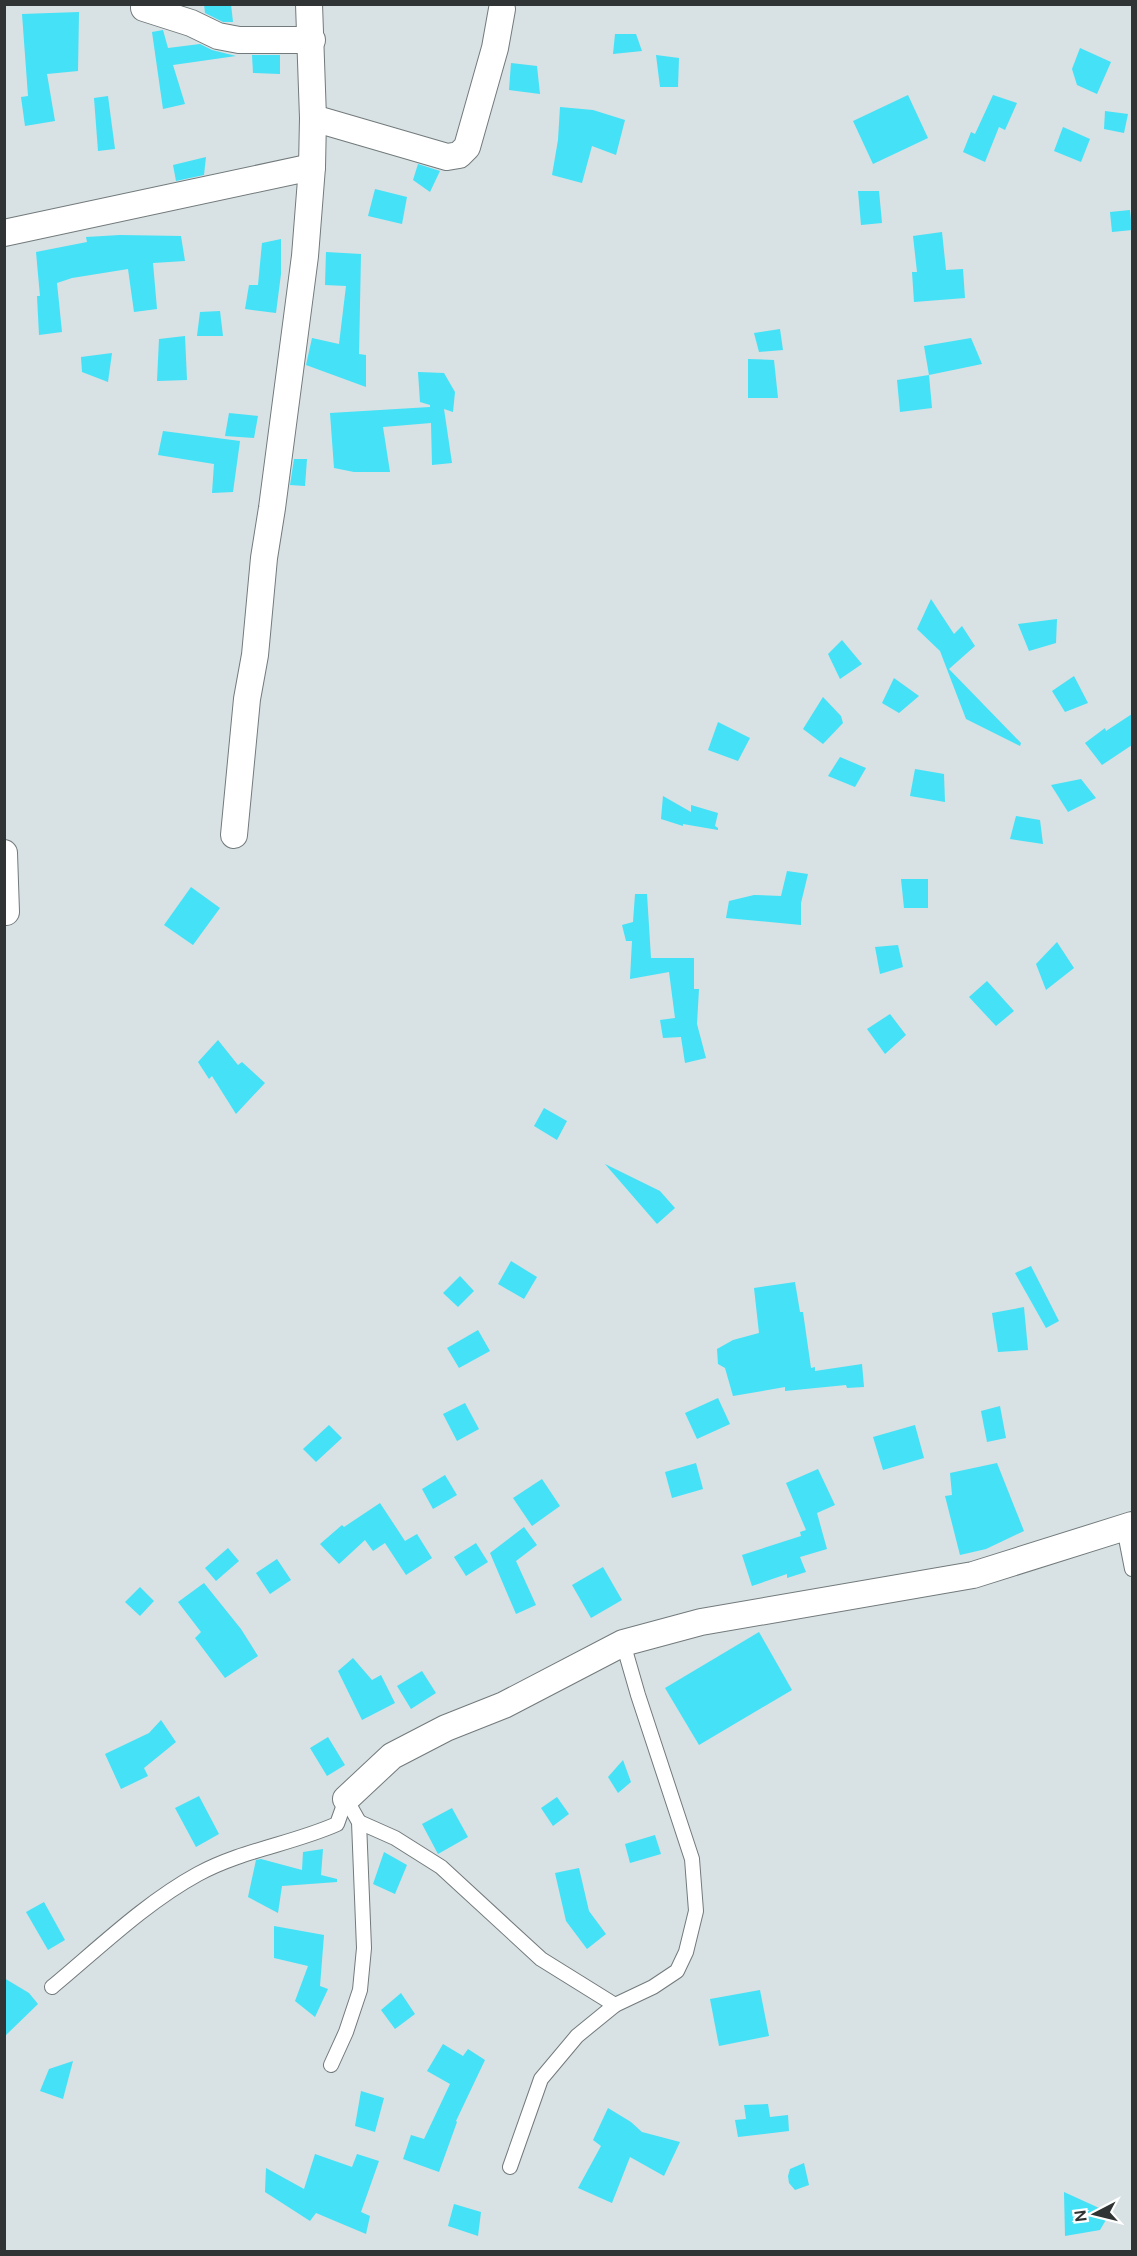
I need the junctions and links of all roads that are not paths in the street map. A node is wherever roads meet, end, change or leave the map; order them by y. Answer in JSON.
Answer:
{"nodes":[{"id":1,"x":309,"y":4,"type":"edge"},
{"id":2,"x":144,"y":8,"type":"dead end"},
{"id":3,"x":502,"y":9,"type":"dead end"},
{"id":4,"x":312,"y":40,"type":"junction"},
{"id":5,"x":314,"y":118,"type":"junction"},
{"id":6,"x":312,"y":167,"type":"junction"},
{"id":7,"x":4,"y":233,"type":"edge"},
{"id":8,"x":234,"y":835,"type":"dead end"},
{"id":9,"x":4,"y":853,"type":"edge"},
{"id":10,"x":6,"y":912,"type":"edge"},
{"id":11,"x":1128,"y":1526,"type":"edge"},
{"id":12,"x":1132,"y":1569,"type":"edge"},
{"id":13,"x":623,"y":1643,"type":"junction"},
{"id":14,"x":346,"y":1798,"type":"junction"},
{"id":15,"x":359,"y":1822,"type":"junction"},
{"id":16,"x":52,"y":1987,"type":"dead end"},
{"id":17,"x":615,"y":2005,"type":"junction"},
{"id":18,"x":331,"y":2065,"type":"dead end"},
{"id":19,"x":510,"y":2167,"type":"dead end"}],
"edges":[{"from":1,"to":4,"type":"street"},
{"from":2,"to":4,"type":"street"},
{"from":3,"to":5,"type":"street"},
{"from":4,"to":5,"type":"street"},
{"from":5,"to":6,"type":"street"},
{"from":6,"to":7,"type":"street"},
{"from":6,"to":8,"type":"street"},
{"from":9,"to":10,"type":"street"},
{"from":11,"to":12,"type":"lane"},
{"from":11,"to":13,"type":"street"},
{"from":13,"to":14,"type":"street"},
{"from":13,"to":17,"type":"lane"},
{"from":14,"to":15,"type":"lane"},
{"from":14,"to":16,"type":"lane"},
{"from":15,"to":17,"type":"lane"},
{"from":15,"to":18,"type":"lane"},
{"from":17,"to":19,"type":"lane"}]}
